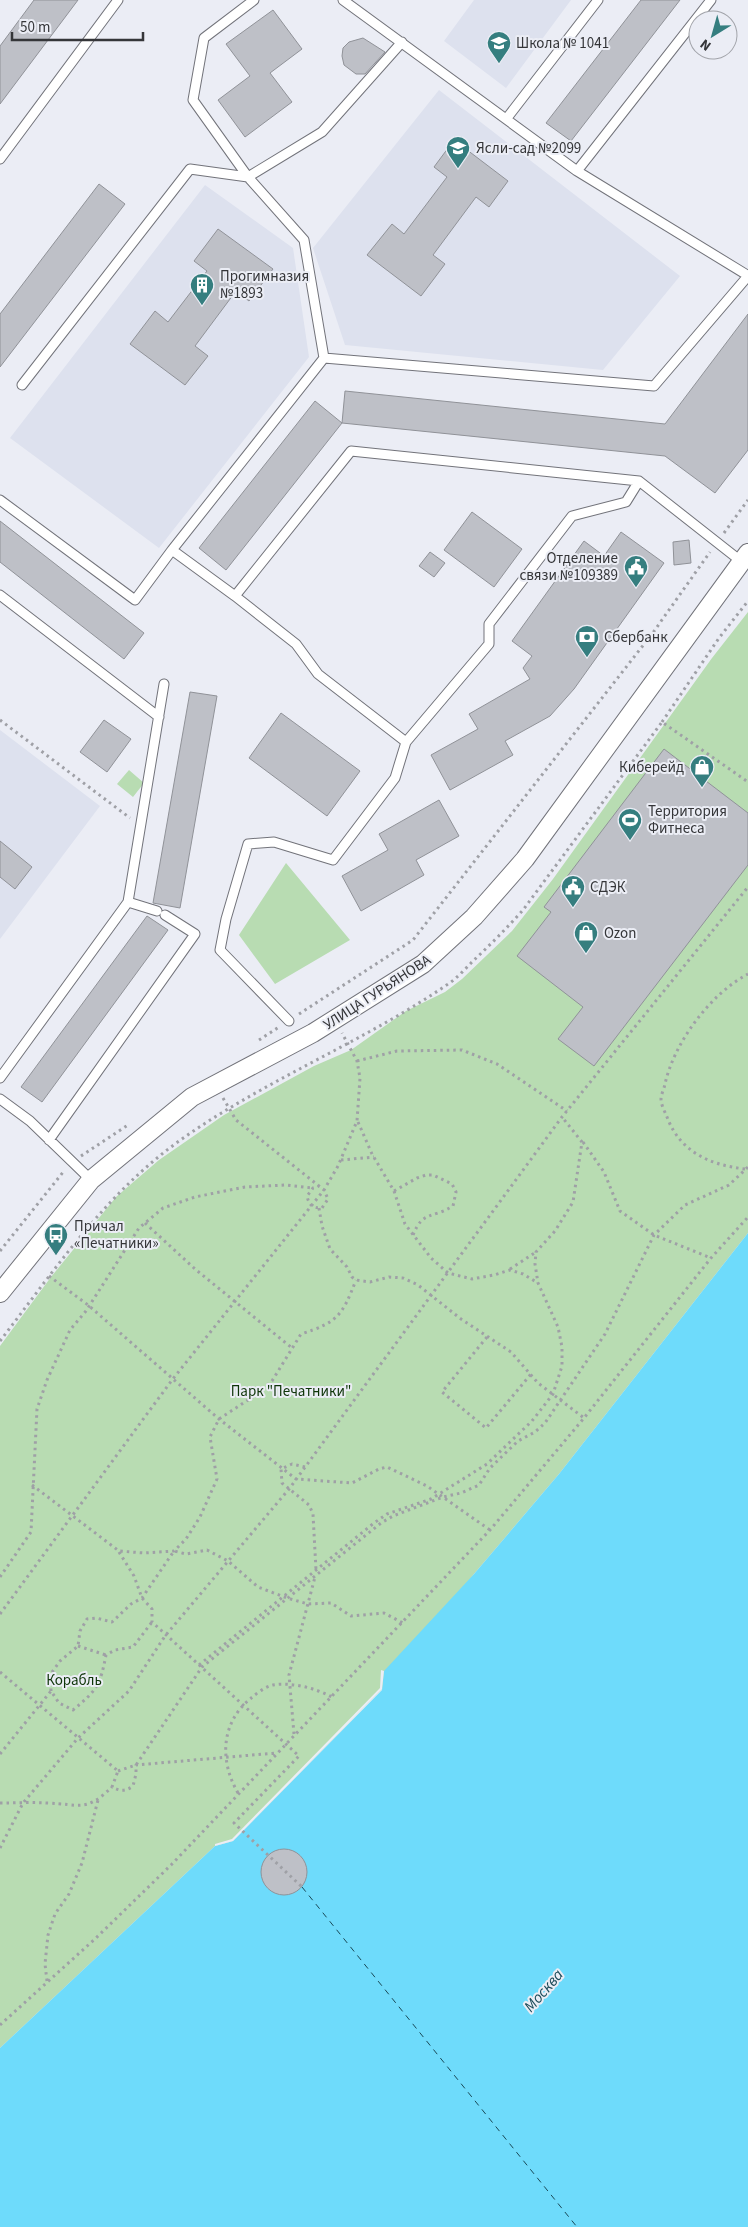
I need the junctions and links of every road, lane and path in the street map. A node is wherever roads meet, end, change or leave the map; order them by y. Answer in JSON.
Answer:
{"nodes":[{"id":1,"x":118,"y":0,"type":"edge"},
{"id":2,"x":254,"y":0,"type":"edge"},
{"id":3,"x":343,"y":0,"type":"edge"},
{"id":4,"x":598,"y":0,"type":"edge"},
{"id":5,"x":711,"y":0,"type":"edge"},
{"id":6,"x":402,"y":42,"type":"junction"},
{"id":7,"x":506,"y":118,"type":"junction"},
{"id":8,"x":0,"y":159,"type":"edge"},
{"id":9,"x":577,"y":171,"type":"junction"},
{"id":10,"x":248,"y":177,"type":"junction"},
{"id":11,"x":747,"y":276,"type":"edge"},
{"id":12,"x":324,"y":358,"type":"junction"},
{"id":13,"x":22,"y":385,"type":"dead end"},
{"id":14,"x":639,"y":480,"type":"junction"},
{"id":15,"x":0,"y":500,"type":"edge"},
{"id":16,"x":748,"y":500,"type":"edge"},
{"id":17,"x":717,"y":542,"type":"junction"},
{"id":18,"x":172,"y":550,"type":"junction"},
{"id":19,"x":745,"y":558,"type":"edge"},
{"id":20,"x":0,"y":595,"type":"edge"},
{"id":21,"x":235,"y":596,"type":"junction"},
{"id":22,"x":748,"y":601,"type":"edge"},
{"id":23,"x":164,"y":684,"type":"dead end"},
{"id":24,"x":159,"y":717,"type":"junction"},
{"id":25,"x":0,"y":720,"type":"edge"},
{"id":26,"x":662,"y":722,"type":"dead end"},
{"id":27,"x":666,"y":724,"type":"dead end"},
{"id":28,"x":406,"y":742,"type":"junction"},
{"id":29,"x":748,"y":782,"type":"edge"},
{"id":30,"x":141,"y":826,"type":"junction"},
{"id":31,"x":748,"y":887,"type":"edge"},
{"id":32,"x":128,"y":902,"type":"junction"},
{"id":33,"x":748,"y":974,"type":"edge"},
{"id":34,"x":289,"y":1021,"type":"junction"},
{"id":35,"x":256,"y":1042,"type":"dead end"},
{"id":36,"x":351,"y":1050,"type":"dead end"},
{"id":37,"x":357,"y":1061,"type":"junction"},
{"id":38,"x":0,"y":1078,"type":"edge"},
{"id":39,"x":216,"y":1085,"type":"junction"},
{"id":40,"x":0,"y":1099,"type":"edge"},
{"id":41,"x":567,"y":1111,"type":"junction"},
{"id":42,"x":562,"y":1117,"type":"junction"},
{"id":43,"x":136,"y":1120,"type":"dead end"},
{"id":44,"x":357,"y":1121,"type":"junction"},
{"id":45,"x":49,"y":1140,"type":"junction"},
{"id":46,"x":582,"y":1142,"type":"junction"},
{"id":47,"x":374,"y":1157,"type":"junction"},
{"id":48,"x":340,"y":1160,"type":"junction"},
{"id":49,"x":72,"y":1162,"type":"junction"},
{"id":50,"x":747,"y":1168,"type":"edge"},
{"id":51,"x":91,"y":1180,"type":"junction"},
{"id":52,"x":319,"y":1186,"type":"junction"},
{"id":53,"x":313,"y":1188,"type":"junction"},
{"id":54,"x":324,"y":1190,"type":"junction"},
{"id":55,"x":394,"y":1191,"type":"junction"},
{"id":56,"x":311,"y":1206,"type":"junction"},
{"id":57,"x":319,"y":1208,"type":"junction"},
{"id":58,"x":748,"y":1217,"type":"edge"},
{"id":59,"x":144,"y":1223,"type":"junction"},
{"id":60,"x":413,"y":1235,"type":"junction"},
{"id":61,"x":654,"y":1235,"type":"junction"},
{"id":62,"x":0,"y":1251,"type":"edge"},
{"id":63,"x":536,"y":1252,"type":"junction"},
{"id":64,"x":711,"y":1258,"type":"junction"},
{"id":65,"x":510,"y":1270,"type":"junction"},
{"id":66,"x":448,"y":1273,"type":"junction"},
{"id":67,"x":49,"y":1276,"type":"dead end"},
{"id":68,"x":356,"y":1280,"type":"junction"},
{"id":69,"x":538,"y":1283,"type":"junction"},
{"id":70,"x":0,"y":1293,"type":"edge"},
{"id":71,"x":36,"y":1293,"type":"dead end"},
{"id":72,"x":431,"y":1295,"type":"junction"},
{"id":73,"x":236,"y":1301,"type":"junction"},
{"id":74,"x":88,"y":1305,"type":"junction"},
{"id":75,"x":487,"y":1337,"type":"junction"},
{"id":76,"x":0,"y":1341,"type":"edge"},
{"id":77,"x":292,"y":1348,"type":"junction"},
{"id":78,"x":531,"y":1374,"type":"junction"},
{"id":79,"x":172,"y":1380,"type":"junction"},
{"id":80,"x":553,"y":1394,"type":"junction"},
{"id":81,"x":560,"y":1399,"type":"junction"},
{"id":82,"x":584,"y":1418,"type":"junction"},
{"id":83,"x":219,"y":1419,"type":"junction"},
{"id":84,"x":305,"y":1468,"type":"junction"},
{"id":85,"x":281,"y":1469,"type":"junction"},
{"id":86,"x":296,"y":1479,"type":"junction"},
{"id":87,"x":32,"y":1485,"type":"junction"},
{"id":88,"x":289,"y":1488,"type":"junction"},
{"id":89,"x":438,"y":1494,"type":"junction"},
{"id":90,"x":443,"y":1497,"type":"junction"},
{"id":91,"x":73,"y":1517,"type":"junction"},
{"id":92,"x":490,"y":1530,"type":"junction"},
{"id":93,"x":119,"y":1551,"type":"junction"},
{"id":94,"x":174,"y":1551,"type":"junction"},
{"id":95,"x":228,"y":1561,"type":"junction"},
{"id":96,"x":316,"y":1570,"type":"junction"},
{"id":97,"x":315,"y":1576,"type":"junction"},
{"id":98,"x":0,"y":1577,"type":"edge"},
{"id":99,"x":283,"y":1596,"type":"junction"},
{"id":100,"x":142,"y":1598,"type":"junction"},
{"id":101,"x":288,"y":1598,"type":"junction"},
{"id":102,"x":308,"y":1604,"type":"junction"},
{"id":103,"x":0,"y":1614,"type":"edge"},
{"id":104,"x":152,"y":1622,"type":"junction"},
{"id":105,"x":402,"y":1623,"type":"junction"},
{"id":106,"x":165,"y":1636,"type":"junction"},
{"id":107,"x":78,"y":1646,"type":"junction"},
{"id":108,"x":106,"y":1655,"type":"junction"},
{"id":109,"x":200,"y":1666,"type":"junction"},
{"id":110,"x":0,"y":1672,"type":"edge"},
{"id":111,"x":288,"y":1685,"type":"junction"},
{"id":112,"x":51,"y":1691,"type":"junction"},
{"id":113,"x":332,"y":1697,"type":"junction"},
{"id":114,"x":40,"y":1705,"type":"junction"},
{"id":115,"x":243,"y":1705,"type":"junction"},
{"id":116,"x":294,"y":1735,"type":"junction"},
{"id":117,"x":78,"y":1738,"type":"junction"},
{"id":118,"x":286,"y":1744,"type":"junction"},
{"id":119,"x":277,"y":1753,"type":"junction"},
{"id":120,"x":0,"y":1754,"type":"edge"},
{"id":121,"x":226,"y":1757,"type":"junction"},
{"id":122,"x":136,"y":1765,"type":"junction"},
{"id":123,"x":118,"y":1771,"type":"junction"},
{"id":124,"x":112,"y":1787,"type":"junction"},
{"id":125,"x":238,"y":1793,"type":"junction"},
{"id":126,"x":98,"y":1800,"type":"junction"},
{"id":127,"x":0,"y":1803,"type":"edge"},
{"id":128,"x":23,"y":1803,"type":"junction"},
{"id":129,"x":0,"y":1848,"type":"edge"},
{"id":130,"x":302,"y":1887,"type":"dead end"},
{"id":131,"x":47,"y":1982,"type":"junction"},
{"id":132,"x":0,"y":2025,"type":"edge"}],
"edges":[{"from":1,"to":8,"type":"lane"},
{"from":2,"to":10,"type":"lane"},
{"from":3,"to":6,"type":"lane"},
{"from":4,"to":7,"type":"lane"},
{"from":5,"to":9,"type":"lane"},
{"from":6,"to":7,"type":"lane"},
{"from":6,"to":10,"type":"lane"},
{"from":7,"to":9,"type":"lane"},
{"from":9,"to":11,"type":"lane"},
{"from":10,"to":12,"type":"lane"},
{"from":10,"to":13,"type":"lane"},
{"from":11,"to":12,"type":"lane"},
{"from":12,"to":18,"type":"lane"},
{"from":14,"to":17,"type":"lane"},
{"from":14,"to":21,"type":"lane"},
{"from":14,"to":28,"type":"lane"},
{"from":15,"to":18,"type":"lane"},
{"from":16,"to":17,"type":"path"},
{"from":17,"to":19,"type":"lane"},
{"from":17,"to":34,"type":"path"},
{"from":18,"to":21,"type":"lane"},
{"from":19,"to":39,"type":"street","name":"УЛИЦА ГУРЬЯНОВА"},
{"from":20,"to":24,"type":"lane"},
{"from":21,"to":28,"type":"lane"},
{"from":22,"to":26,"type":"path"},
{"from":23,"to":24,"type":"lane"},
{"from":24,"to":30,"type":"lane"},
{"from":25,"to":30,"type":"path"},
{"from":27,"to":29,"type":"path"},
{"from":28,"to":34,"type":"lane"},
{"from":30,"to":32,"type":"lane"},
{"from":31,"to":41,"type":"path"},
{"from":32,"to":38,"type":"lane"},
{"from":32,"to":45,"type":"lane"},
{"from":33,"to":50,"type":"path"},
{"from":34,"to":35,"type":"path"},
{"from":36,"to":37,"type":"path"},
{"from":37,"to":41,"type":"path"},
{"from":37,"to":44,"type":"path"},
{"from":39,"to":51,"type":"street","name":"УЛИЦА ГУРЬЯНОВА"},
{"from":39,"to":52,"type":"path"},
{"from":40,"to":45,"type":"lane"},
{"from":41,"to":42,"type":"path"},
{"from":42,"to":46,"type":"path"},
{"from":42,"to":66,"type":"path"},
{"from":43,"to":49,"type":"path"},
{"from":44,"to":47,"type":"path"},
{"from":44,"to":48,"type":"path"},
{"from":45,"to":49,"type":"lane"},
{"from":46,"to":61,"type":"path"},
{"from":46,"to":63,"type":"path"},
{"from":47,"to":48,"type":"path"},
{"from":47,"to":55,"type":"path"},
{"from":48,"to":54,"type":"path"},
{"from":49,"to":51,"type":"lane"},
{"from":49,"to":62,"type":"path"},
{"from":50,"to":61,"type":"path"},
{"from":51,"to":70,"type":"street","name":"УЛИЦА ГУРЬЯНОВА"},
{"from":52,"to":53,"type":"path"},
{"from":52,"to":54,"type":"path"},
{"from":53,"to":56,"type":"path"},
{"from":53,"to":59,"type":"path"},
{"from":54,"to":56,"type":"path"},
{"from":54,"to":57,"type":"path"},
{"from":55,"to":60,"type":"path"},
{"from":55,"to":60,"type":"path"},
{"from":56,"to":57,"type":"path"},
{"from":56,"to":73,"type":"path"},
{"from":57,"to":68,"type":"path"},
{"from":58,"to":64,"type":"path"},
{"from":59,"to":73,"type":"path"},
{"from":59,"to":74,"type":"path"},
{"from":60,"to":66,"type":"path"},
{"from":61,"to":64,"type":"path"},
{"from":61,"to":81,"type":"path"},
{"from":63,"to":65,"type":"path"},
{"from":63,"to":69,"type":"path"},
{"from":64,"to":82,"type":"path"},
{"from":65,"to":66,"type":"path"},
{"from":65,"to":69,"type":"path"},
{"from":66,"to":72,"type":"path"},
{"from":67,"to":74,"type":"path"},
{"from":68,"to":72,"type":"path"},
{"from":68,"to":77,"type":"path"},
{"from":69,"to":80,"type":"path"},
{"from":71,"to":76,"type":"path"},
{"from":72,"to":75,"type":"path"},
{"from":72,"to":84,"type":"path"},
{"from":73,"to":77,"type":"path"},
{"from":73,"to":79,"type":"path"},
{"from":74,"to":79,"type":"path"},
{"from":74,"to":87,"type":"path"},
{"from":75,"to":78,"type":"path"},
{"from":75,"to":78,"type":"path"},
{"from":77,"to":83,"type":"path"},
{"from":78,"to":80,"type":"path"},
{"from":79,"to":83,"type":"path"},
{"from":79,"to":91,"type":"path"},
{"from":80,"to":81,"type":"path"},
{"from":80,"to":89,"type":"path"},
{"from":81,"to":82,"type":"path"},
{"from":81,"to":90,"type":"path"},
{"from":82,"to":92,"type":"path"},
{"from":83,"to":85,"type":"path"},
{"from":83,"to":94,"type":"path"},
{"from":84,"to":85,"type":"path"},
{"from":84,"to":86,"type":"path"},
{"from":85,"to":86,"type":"path"},
{"from":85,"to":88,"type":"path"},
{"from":86,"to":88,"type":"path"},
{"from":86,"to":89,"type":"path"},
{"from":87,"to":91,"type":"path"},
{"from":87,"to":98,"type":"path"},
{"from":88,"to":95,"type":"path"},
{"from":88,"to":96,"type":"path"},
{"from":89,"to":90,"type":"path"},
{"from":89,"to":96,"type":"path"},
{"from":90,"to":92,"type":"path"},
{"from":90,"to":97,"type":"path"},
{"from":91,"to":93,"type":"path"},
{"from":91,"to":103,"type":"path"},
{"from":92,"to":105,"type":"path"},
{"from":93,"to":94,"type":"path"},
{"from":93,"to":100,"type":"path"},
{"from":94,"to":95,"type":"path"},
{"from":94,"to":100,"type":"path"},
{"from":95,"to":99,"type":"path"},
{"from":95,"to":106,"type":"path"},
{"from":96,"to":97,"type":"path"},
{"from":96,"to":99,"type":"path"},
{"from":97,"to":101,"type":"path"},
{"from":97,"to":102,"type":"path"},
{"from":99,"to":101,"type":"path"},
{"from":99,"to":109,"type":"path"},
{"from":100,"to":104,"type":"path"},
{"from":100,"to":107,"type":"path"},
{"from":101,"to":102,"type":"path"},
{"from":101,"to":109,"type":"path"},
{"from":102,"to":105,"type":"path"},
{"from":102,"to":111,"type":"path"},
{"from":104,"to":106,"type":"path"},
{"from":104,"to":108,"type":"path"},
{"from":105,"to":113,"type":"path"},
{"from":106,"to":109,"type":"path"},
{"from":106,"to":117,"type":"path"},
{"from":107,"to":108,"type":"path"},
{"from":107,"to":112,"type":"path"},
{"from":108,"to":112,"type":"path"},
{"from":109,"to":115,"type":"path"},
{"from":109,"to":122,"type":"path"},
{"from":110,"to":114,"type":"path"},
{"from":111,"to":113,"type":"path"},
{"from":111,"to":115,"type":"path"},
{"from":111,"to":116,"type":"path"},
{"from":112,"to":114,"type":"path"},
{"from":113,"to":116,"type":"path"},
{"from":114,"to":117,"type":"path"},
{"from":114,"to":120,"type":"path"},
{"from":115,"to":118,"type":"path"},
{"from":115,"to":121,"type":"path"},
{"from":116,"to":118,"type":"path"},
{"from":117,"to":123,"type":"path"},
{"from":117,"to":128,"type":"path"},
{"from":118,"to":119,"type":"path"},
{"from":118,"to":130,"type":"path"},
{"from":119,"to":121,"type":"path"},
{"from":119,"to":125,"type":"path"},
{"from":121,"to":122,"type":"path"},
{"from":121,"to":125,"type":"path"},
{"from":122,"to":123,"type":"path"},
{"from":122,"to":124,"type":"path"},
{"from":123,"to":124,"type":"path"},
{"from":124,"to":126,"type":"path"},
{"from":125,"to":131,"type":"path"},
{"from":126,"to":128,"type":"path"},
{"from":126,"to":131,"type":"path"},
{"from":127,"to":128,"type":"path"},
{"from":128,"to":129,"type":"path"},
{"from":131,"to":132,"type":"path"}]}
